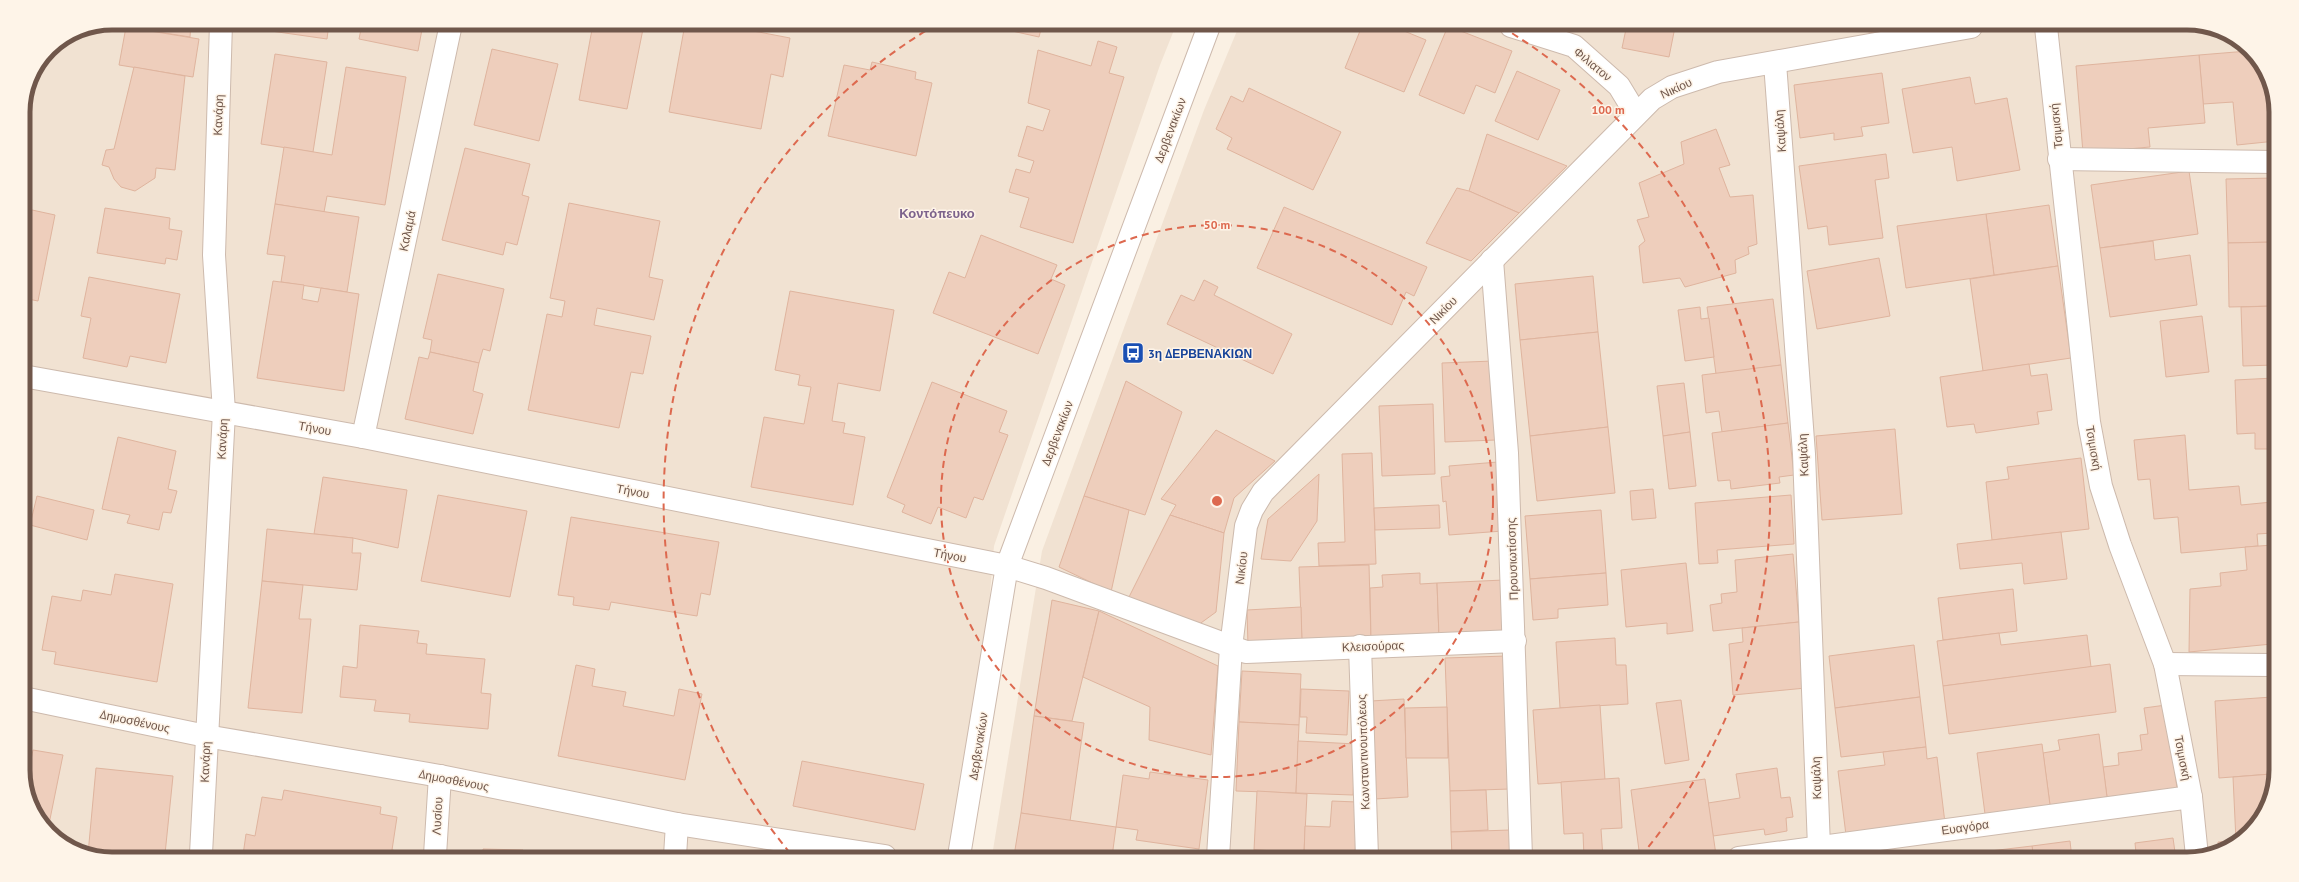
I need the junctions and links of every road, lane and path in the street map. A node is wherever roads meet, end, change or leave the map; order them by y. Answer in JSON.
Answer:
{"nodes":[{"id":1,"x":221,"y":30,"type":"edge"},
{"id":2,"x":450,"y":30,"type":"edge"},
{"id":3,"x":1208,"y":30,"type":"edge"},
{"id":4,"x":1524,"y":30,"type":"edge"},
{"id":5,"x":1955,"y":30,"type":"edge"},
{"id":6,"x":2046,"y":30,"type":"edge"},
{"id":7,"x":1775,"y":63,"type":"junction"},
{"id":8,"x":1636,"y":114,"type":"junction"},
{"id":9,"x":2059,"y":159,"type":"junction"},
{"id":10,"x":2269,"y":162,"type":"edge"},
{"id":11,"x":1492,"y":260,"type":"junction"},
{"id":12,"x":30,"y":377,"type":"edge"},
{"id":13,"x":224,"y":412,"type":"junction"},
{"id":14,"x":363,"y":437,"type":"junction"},
{"id":15,"x":1007,"y":566,"type":"junction"},
{"id":16,"x":1515,"y":641,"type":"junction"},
{"id":17,"x":1360,"y":646,"type":"junction"},
{"id":18,"x":1231,"y":647,"type":"junction"},
{"id":19,"x":2164,"y":664,"type":"junction"},
{"id":20,"x":2269,"y":665,"type":"edge"},
{"id":21,"x":30,"y":699,"type":"edge"},
{"id":22,"x":206,"y":736,"type":"junction"},
{"id":23,"x":440,"y":776,"type":"junction"},
{"id":24,"x":2191,"y":797,"type":"junction"},
{"id":25,"x":677,"y":824,"type":"junction"},
{"id":26,"x":1818,"y":847,"type":"junction"},
{"id":27,"x":2197,"y":851,"type":"edge"},
{"id":28,"x":201,"y":852,"type":"edge"},
{"id":29,"x":435,"y":852,"type":"edge"},
{"id":30,"x":675,"y":852,"type":"edge"},
{"id":31,"x":859,"y":852,"type":"edge"},
{"id":32,"x":960,"y":852,"type":"edge"},
{"id":33,"x":1218,"y":852,"type":"edge"},
{"id":34,"x":1366,"y":852,"type":"edge"},
{"id":35,"x":1521,"y":852,"type":"edge"},
{"id":36,"x":1782,"y":852,"type":"edge"}],
"edges":[{"from":1,"to":13,"type":"street","name":"Κανάρη"},
{"from":2,"to":14,"type":"street","name":"Καλαμά"},
{"from":3,"to":15,"type":"street","name":"Δερβενακίων"},
{"from":4,"to":8,"type":"street","name":"Φιλιατον"},
{"from":5,"to":7,"type":"street","name":"Νικίου"},
{"from":6,"to":9,"type":"street","name":"Τσιμισκή"},
{"from":7,"to":8,"type":"street","name":"Νικίου"},
{"from":7,"to":26,"type":"street","name":"Καψάλη"},
{"from":8,"to":11,"type":"street","name":"Νικίου"},
{"from":9,"to":10,"type":"street"},
{"from":9,"to":19,"type":"street","name":"Τσιμισκή"},
{"from":11,"to":16,"type":"street","name":"Προυσιωτίσσης"},
{"from":11,"to":18,"type":"street","name":"Νικίου"},
{"from":12,"to":13,"type":"street","name":"Τήνου"},
{"from":13,"to":14,"type":"street","name":"Τήνου"},
{"from":13,"to":22,"type":"street","name":"Κανάρη"},
{"from":14,"to":15,"type":"street","name":"Τήνου"},
{"from":15,"to":18,"type":"street","name":"Τήνου"},
{"from":15,"to":32,"type":"street","name":"Δερβενακίων"},
{"from":16,"to":17,"type":"street","name":"Κλεισούρας"},
{"from":16,"to":35,"type":"street","name":"Προυσιωτίσσης"},
{"from":17,"to":18,"type":"street","name":"Κλεισούρας"},
{"from":17,"to":34,"type":"street","name":"Κωνσταντινουπόλεως"},
{"from":18,"to":33,"type":"street","name":"Νικίου"},
{"from":19,"to":20,"type":"street"},
{"from":19,"to":24,"type":"street","name":"Τσιμισκή"},
{"from":21,"to":22,"type":"street","name":"Δημοσθένους"},
{"from":22,"to":23,"type":"street","name":"Δημοσθένους"},
{"from":22,"to":28,"type":"street","name":"Κανάρη"},
{"from":23,"to":25,"type":"street","name":"Δημοσθένους"},
{"from":23,"to":29,"type":"street","name":"Λυσίου"},
{"from":24,"to":26,"type":"street","name":"Ευαγόρα"},
{"from":24,"to":27,"type":"street","name":"Τσιμισκή"},
{"from":25,"to":30,"type":"street"},
{"from":25,"to":31,"type":"street","name":"Δημοσθένους"},
{"from":26,"to":36,"type":"street","name":"Ευαγόρα"}]}
